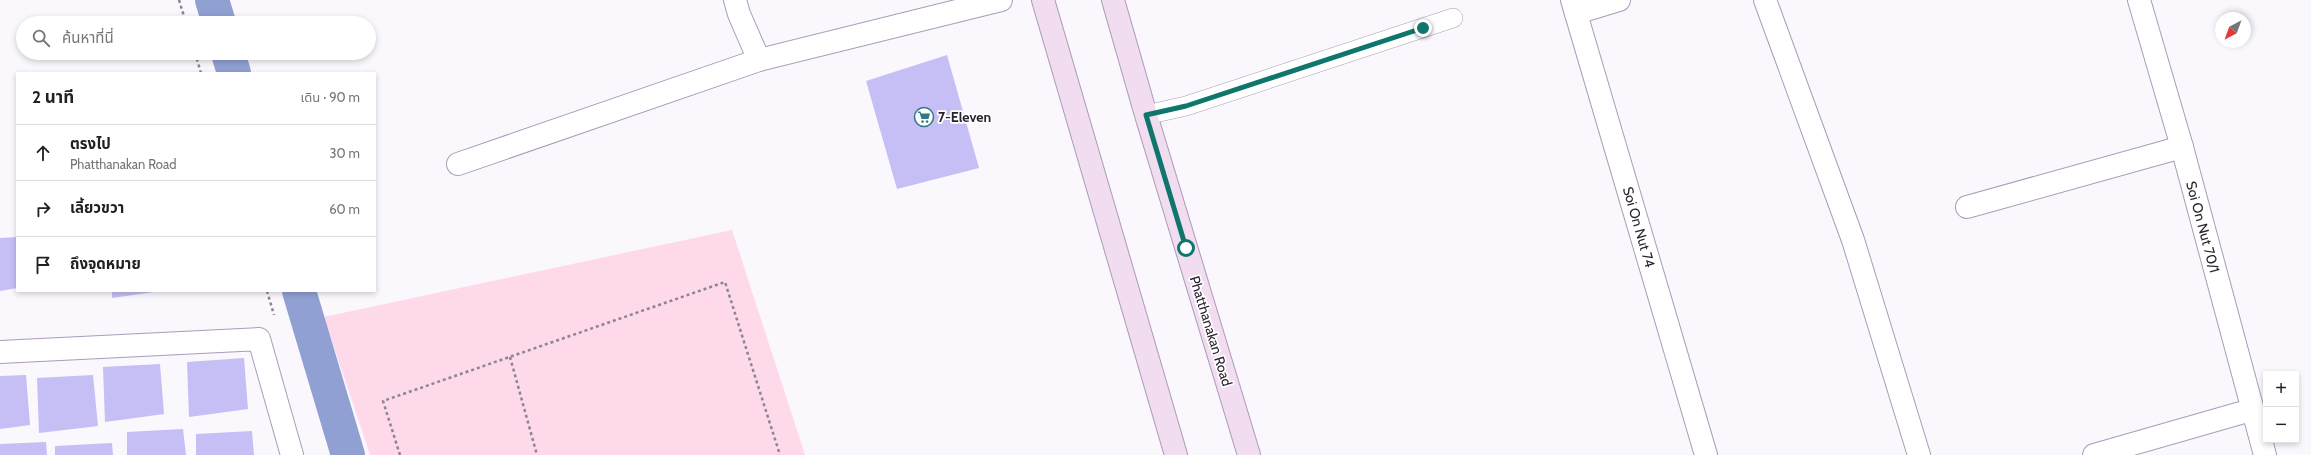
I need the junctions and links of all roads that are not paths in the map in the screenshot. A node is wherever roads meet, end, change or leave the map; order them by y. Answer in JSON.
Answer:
{"nodes":[{"id":1,"x":735,"y":0,"type":"edge"},
{"id":2,"x":1001,"y":0,"type":"edge"},
{"id":3,"x":1043,"y":0,"type":"edge"},
{"id":4,"x":1113,"y":0,"type":"edge"},
{"id":5,"x":1619,"y":0,"type":"edge"},
{"id":6,"x":1765,"y":0,"type":"edge"},
{"id":7,"x":2139,"y":0,"type":"edge"},
{"id":8,"x":1574,"y":6,"type":"edge"},
{"id":9,"x":1453,"y":18,"type":"dead end"},
{"id":10,"x":759,"y":60,"type":"junction"},
{"id":11,"x":1146,"y":115,"type":"junction"},
{"id":12,"x":2182,"y":147,"type":"junction"},
{"id":13,"x":458,"y":164,"type":"dead end"},
{"id":14,"x":1967,"y":207,"type":"dead end"},
{"id":15,"x":0,"y":352,"type":"edge"},
{"id":16,"x":2251,"y":410,"type":"junction"},
{"id":17,"x":292,"y":455,"type":"edge"},
{"id":18,"x":1176,"y":455,"type":"edge"},
{"id":19,"x":1249,"y":455,"type":"edge"},
{"id":20,"x":1706,"y":455,"type":"edge"},
{"id":21,"x":1919,"y":455,"type":"edge"},
{"id":22,"x":2094,"y":455,"type":"edge"},
{"id":23,"x":2265,"y":455,"type":"edge"}],
"edges":[{"from":1,"to":10,"type":"street"},
{"from":2,"to":10,"type":"street"},
{"from":3,"to":18,"type":"main road"},
{"from":4,"to":11,"type":"main road","name":"Phatthanakan Road"},
{"from":5,"to":8,"type":"street"},
{"from":6,"to":21,"type":"street"},
{"from":7,"to":12,"type":"street","name":"Soi On Nut 70/1"},
{"from":8,"to":20,"type":"street","name":"Soi On Nut 74"},
{"from":9,"to":11,"type":"lane"},
{"from":10,"to":13,"type":"street"},
{"from":11,"to":19,"type":"main road","name":"Phatthanakan Road"},
{"from":12,"to":14,"type":"street"},
{"from":12,"to":16,"type":"street","name":"Soi On Nut 70/1"},
{"from":15,"to":17,"type":"street"},
{"from":16,"to":22,"type":"street"},
{"from":16,"to":23,"type":"street","name":"Soi On Nut 70/1"}]}
